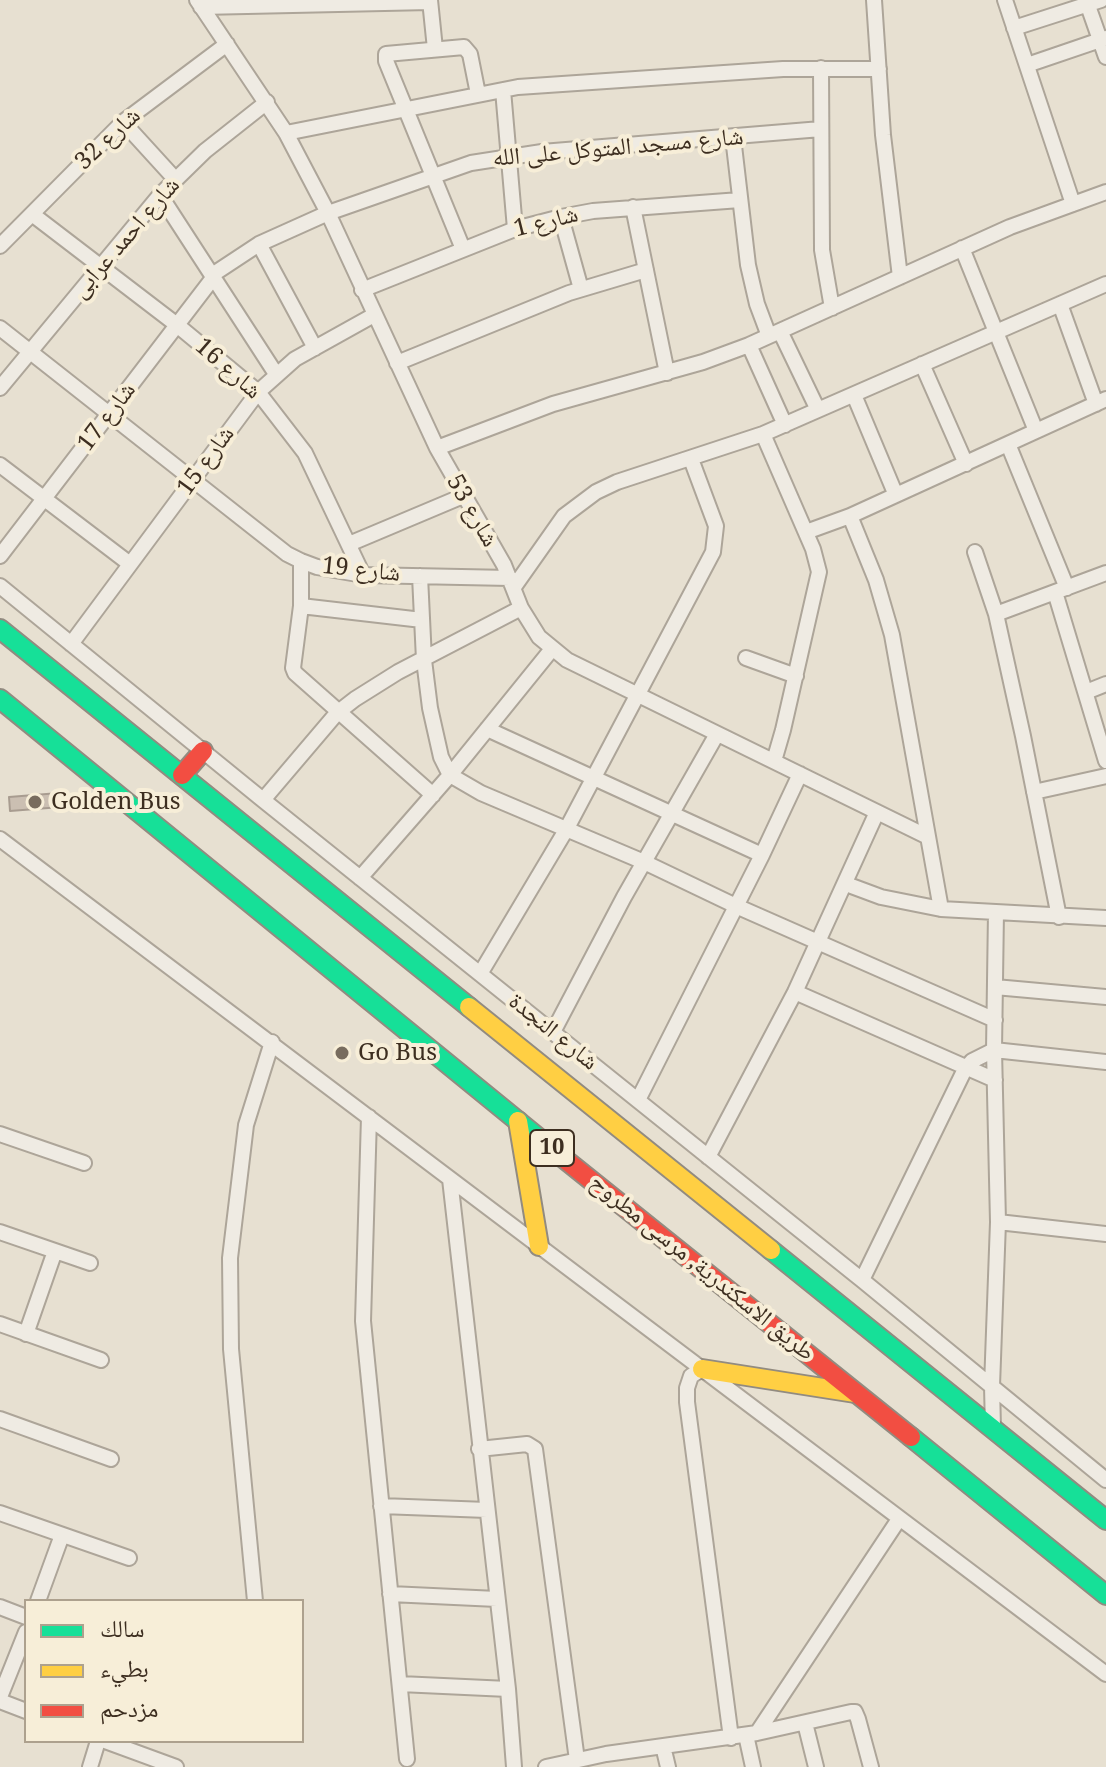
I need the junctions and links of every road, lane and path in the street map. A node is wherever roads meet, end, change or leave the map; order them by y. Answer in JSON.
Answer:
{"nodes":[{"id":1,"x":874,"y":0,"type":"edge"},
{"id":2,"x":1005,"y":0,"type":"edge"},
{"id":3,"x":430,"y":1,"type":"edge"},
{"id":4,"x":1091,"y":1,"type":"edge"},
{"id":5,"x":199,"y":3,"type":"edge"},
{"id":6,"x":1014,"y":28,"type":"junction"},
{"id":7,"x":1103,"y":39,"type":"edge"},
{"id":8,"x":227,"y":44,"type":"junction"},
{"id":9,"x":435,"y":49,"type":"junction"},
{"id":10,"x":1106,"y":57,"type":"edge"},
{"id":11,"x":1027,"y":65,"type":"junction"},
{"id":12,"x":821,"y":68,"type":"junction"},
{"id":13,"x":879,"y":69,"type":"junction"},
{"id":14,"x":503,"y":90,"type":"junction"},
{"id":15,"x":478,"y":94,"type":"junction"},
{"id":16,"x":267,"y":102,"type":"junction"},
{"id":17,"x":405,"y":110,"type":"junction"},
{"id":18,"x":123,"y":122,"type":"junction"},
{"id":19,"x":821,"y":129,"type":"junction"},
{"id":20,"x":286,"y":133,"type":"junction"},
{"id":21,"x":733,"y":137,"type":"junction"},
{"id":22,"x":508,"y":156,"type":"junction"},
{"id":23,"x":432,"y":175,"type":"junction"},
{"id":24,"x":175,"y":179,"type":"junction"},
{"id":25,"x":1106,"y":192,"type":"edge"},
{"id":26,"x":160,"y":195,"type":"junction"},
{"id":27,"x":740,"y":200,"type":"junction"},
{"id":28,"x":1073,"y":204,"type":"junction"},
{"id":29,"x":633,"y":207,"type":"junction"},
{"id":30,"x":328,"y":213,"type":"junction"},
{"id":31,"x":32,"y":214,"type":"junction"},
{"id":32,"x":561,"y":217,"type":"junction"},
{"id":33,"x":515,"y":229,"type":"junction"},
{"id":34,"x":259,"y":244,"type":"junction"},
{"id":35,"x":0,"y":246,"type":"edge"},
{"id":36,"x":962,"y":248,"type":"junction"},
{"id":37,"x":463,"y":249,"type":"junction"},
{"id":38,"x":100,"y":266,"type":"junction"},
{"id":39,"x":646,"y":270,"type":"junction"},
{"id":40,"x":213,"y":276,"type":"junction"},
{"id":41,"x":900,"y":277,"type":"junction"},
{"id":42,"x":1106,"y":284,"type":"edge"},
{"id":43,"x":581,"y":289,"type":"junction"},
{"id":44,"x":362,"y":290,"type":"junction"},
{"id":45,"x":1060,"y":304,"type":"junction"},
{"id":46,"x":832,"y":308,"type":"junction"},
{"id":47,"x":374,"y":315,"type":"junction"},
{"id":48,"x":177,"y":325,"type":"junction"},
{"id":49,"x":0,"y":328,"type":"edge"},
{"id":50,"x":997,"y":331,"type":"junction"},
{"id":51,"x":775,"y":334,"type":"junction"},
{"id":52,"x":749,"y":345,"type":"junction"},
{"id":53,"x":315,"y":348,"type":"junction"},
{"id":54,"x":30,"y":351,"type":"junction"},
{"id":55,"x":397,"y":363,"type":"junction"},
{"id":56,"x":922,"y":364,"type":"junction"},
{"id":57,"x":667,"y":373,"type":"junction"},
{"id":58,"x":276,"y":374,"type":"junction"},
{"id":59,"x":0,"y":388,"type":"edge"},
{"id":60,"x":258,"y":392,"type":"junction"},
{"id":61,"x":854,"y":395,"type":"junction"},
{"id":62,"x":1101,"y":401,"type":"edge"},
{"id":63,"x":818,"y":410,"type":"junction"},
{"id":64,"x":110,"y":413,"type":"junction"},
{"id":65,"x":785,"y":425,"type":"junction"},
{"id":66,"x":1036,"y":431,"type":"junction"},
{"id":67,"x":763,"y":434,"type":"junction"},
{"id":68,"x":1008,"y":444,"type":"junction"},
{"id":69,"x":437,"y":448,"type":"junction"},
{"id":70,"x":691,"y":459,"type":"junction"},
{"id":71,"x":966,"y":464,"type":"junction"},
{"id":72,"x":0,"y":465,"type":"edge"},
{"id":73,"x":194,"y":478,"type":"junction"},
{"id":74,"x":895,"y":493,"type":"junction"},
{"id":75,"x":463,"y":496,"type":"junction"},
{"id":76,"x":44,"y":498,"type":"junction"},
{"id":77,"x":850,"y":516,"type":"junction"},
{"id":78,"x":806,"y":532,"type":"junction"},
{"id":79,"x":349,"y":544,"type":"junction"},
{"id":80,"x":975,"y":552,"type":"dead end"},
{"id":81,"x":0,"y":556,"type":"edge"},
{"id":82,"x":301,"y":561,"type":"junction"},
{"id":83,"x":130,"y":564,"type":"junction"},
{"id":84,"x":1106,"y":573,"type":"edge"},
{"id":85,"x":363,"y":575,"type":"junction"},
{"id":86,"x":420,"y":576,"type":"junction"},
{"id":87,"x":512,"y":583,"type":"junction"},
{"id":88,"x":0,"y":586,"type":"edge"},
{"id":89,"x":1061,"y":590,"type":"junction"},
{"id":90,"x":301,"y":606,"type":"junction"},
{"id":91,"x":521,"y":608,"type":"junction"},
{"id":92,"x":996,"y":614,"type":"junction"},
{"id":93,"x":422,"y":620,"type":"junction"},
{"id":94,"x":0,"y":629,"type":"edge"},
{"id":95,"x":71,"y":644,"type":"junction"},
{"id":96,"x":552,"y":649,"type":"junction"},
{"id":97,"x":746,"y":658,"type":"dead end"},
{"id":98,"x":424,"y":660,"type":"junction"},
{"id":99,"x":796,"y":676,"type":"junction"},
{"id":100,"x":1106,"y":684,"type":"edge"},
{"id":101,"x":1086,"y":692,"type":"junction"},
{"id":102,"x":638,"y":695,"type":"junction"},
{"id":103,"x":0,"y":699,"type":"edge"},
{"id":104,"x":337,"y":713,"type":"junction"},
{"id":105,"x":487,"y":729,"type":"junction"},
{"id":106,"x":717,"y":734,"type":"junction"},
{"id":107,"x":203,"y":751,"type":"junction"},
{"id":108,"x":774,"y":761,"type":"junction"},
{"id":109,"x":1106,"y":761,"type":"edge"},
{"id":110,"x":800,"y":774,"type":"junction"},
{"id":111,"x":182,"y":775,"type":"junction"},
{"id":112,"x":450,"y":775,"type":"junction"},
{"id":113,"x":1106,"y":776,"type":"edge"},
{"id":114,"x":594,"y":778,"type":"junction"},
{"id":115,"x":1034,"y":792,"type":"junction"},
{"id":116,"x":433,"y":795,"type":"junction"},
{"id":117,"x":263,"y":800,"type":"junction"},
{"id":118,"x":877,"y":812,"type":"junction"},
{"id":119,"x":672,"y":813,"type":"junction"},
{"id":120,"x":566,"y":830,"type":"junction"},
{"id":121,"x":928,"y":837,"type":"junction"},
{"id":122,"x":0,"y":839,"type":"edge"},
{"id":123,"x":762,"y":855,"type":"junction"},
{"id":124,"x":644,"y":862,"type":"junction"},
{"id":125,"x":360,"y":878,"type":"junction"},
{"id":126,"x":846,"y":884,"type":"junction"},
{"id":127,"x":736,"y":906,"type":"junction"},
{"id":128,"x":941,"y":909,"type":"junction"},
{"id":129,"x":996,"y":912,"type":"junction"},
{"id":130,"x":1059,"y":917,"type":"junction"},
{"id":131,"x":1106,"y":918,"type":"edge"},
{"id":132,"x":819,"y":942,"type":"junction"},
{"id":133,"x":480,"y":974,"type":"junction"},
{"id":134,"x":995,"y":987,"type":"junction"},
{"id":135,"x":795,"y":992,"type":"junction"},
{"id":136,"x":1106,"y":997,"type":"edge"},
{"id":137,"x":995,"y":1020,"type":"junction"},
{"id":138,"x":553,"y":1032,"type":"junction"},
{"id":139,"x":272,"y":1042,"type":"junction"},
{"id":140,"x":994,"y":1050,"type":"junction"},
{"id":141,"x":1106,"y":1062,"type":"edge"},
{"id":142,"x":965,"y":1069,"type":"junction"},
{"id":143,"x":995,"y":1080,"type":"junction"},
{"id":144,"x":638,"y":1100,"type":"junction"},
{"id":145,"x":369,"y":1117,"type":"junction"},
{"id":146,"x":518,"y":1121,"type":"junction"},
{"id":147,"x":0,"y":1134,"type":"edge"},
{"id":148,"x":708,"y":1157,"type":"junction"},
{"id":149,"x":84,"y":1163,"type":"dead end"},
{"id":150,"x":450,"y":1179,"type":"junction"},
{"id":151,"x":998,"y":1222,"type":"junction"},
{"id":152,"x":0,"y":1232,"type":"edge"},
{"id":153,"x":1106,"y":1234,"type":"edge"},
{"id":154,"x":539,"y":1246,"type":"junction"},
{"id":155,"x":55,"y":1251,"type":"junction"},
{"id":156,"x":90,"y":1263,"type":"dead end"},
{"id":157,"x":862,"y":1280,"type":"junction"},
{"id":158,"x":0,"y":1324,"type":"edge"},
{"id":159,"x":26,"y":1334,"type":"junction"},
{"id":160,"x":101,"y":1360,"type":"dead end"},
{"id":161,"x":702,"y":1369,"type":"junction"},
{"id":162,"x":992,"y":1386,"type":"junction"},
{"id":163,"x":859,"y":1394,"type":"junction"},
{"id":164,"x":0,"y":1419,"type":"edge"},
{"id":165,"x":993,"y":1428,"type":"junction"},
{"id":166,"x":479,"y":1449,"type":"junction"},
{"id":167,"x":111,"y":1459,"type":"dead end"},
{"id":168,"x":1106,"y":1480,"type":"edge"},
{"id":169,"x":381,"y":1506,"type":"junction"},
{"id":170,"x":487,"y":1510,"type":"junction"},
{"id":171,"x":0,"y":1513,"type":"edge"},
{"id":172,"x":899,"y":1519,"type":"junction"},
{"id":173,"x":1106,"y":1520,"type":"edge"},
{"id":174,"x":62,"y":1535,"type":"junction"},
{"id":175,"x":129,"y":1558,"type":"dead end"},
{"id":176,"x":390,"y":1594,"type":"junction"},
{"id":177,"x":1106,"y":1595,"type":"edge"},
{"id":178,"x":39,"y":1599,"type":"edge"},
{"id":179,"x":255,"y":1599,"type":"edge"},
{"id":180,"x":497,"y":1599,"type":"junction"},
{"id":181,"x":0,"y":1607,"type":"edge"},
{"id":182,"x":24,"y":1616,"type":"edge"},
{"id":183,"x":24,"y":1637,"type":"edge"},
{"id":184,"x":1106,"y":1674,"type":"edge"},
{"id":185,"x":400,"y":1684,"type":"junction"},
{"id":186,"x":508,"y":1689,"type":"junction"},
{"id":187,"x":0,"y":1699,"type":"edge"},
{"id":188,"x":24,"y":1710,"type":"edge"},
{"id":189,"x":805,"y":1723,"type":"junction"},
{"id":190,"x":745,"y":1735,"type":"junction"},
{"id":191,"x":97,"y":1743,"type":"edge"},
{"id":192,"x":110,"y":1743,"type":"edge"},
{"id":193,"x":663,"y":1746,"type":"junction"},
{"id":194,"x":407,"y":1759,"type":"dead end"},
{"id":195,"x":577,"y":1760,"type":"junction"},
{"id":196,"x":90,"y":1767,"type":"edge"},
{"id":197,"x":176,"y":1767,"type":"edge"},
{"id":198,"x":514,"y":1767,"type":"edge"},
{"id":199,"x":546,"y":1767,"type":"edge"},
{"id":200,"x":668,"y":1767,"type":"edge"},
{"id":201,"x":753,"y":1767,"type":"edge"},
{"id":202,"x":816,"y":1767,"type":"edge"},
{"id":203,"x":871,"y":1767,"type":"edge"}],
"edges":[{"from":1,"to":13,"type":"street"},
{"from":2,"to":6,"type":"street"},
{"from":3,"to":5,"type":"street"},
{"from":3,"to":9,"type":"street"},
{"from":4,"to":6,"type":"street"},
{"from":4,"to":7,"type":"street"},
{"from":5,"to":8,"type":"street","name":"شارع 53"},
{"from":6,"to":11,"type":"street"},
{"from":7,"to":10,"type":"street"},
{"from":7,"to":11,"type":"street"},
{"from":8,"to":16,"type":"street","name":"شارع 53"},
{"from":8,"to":18,"type":"street","name":"شارع 32"},
{"from":9,"to":15,"type":"street"},
{"from":9,"to":17,"type":"street"},
{"from":11,"to":28,"type":"street"},
{"from":12,"to":13,"type":"street"},
{"from":12,"to":14,"type":"street"},
{"from":12,"to":19,"type":"street"},
{"from":13,"to":41,"type":"street"},
{"from":14,"to":15,"type":"street"},
{"from":14,"to":22,"type":"street"},
{"from":15,"to":17,"type":"street"},
{"from":16,"to":20,"type":"street","name":"شارع 53"},
{"from":16,"to":24,"type":"street","name":"شارع احمد عرابى"},
{"from":17,"to":20,"type":"street"},
{"from":17,"to":23,"type":"street"},
{"from":18,"to":24,"type":"street"},
{"from":18,"to":31,"type":"street","name":"شارع 32"},
{"from":19,"to":21,"type":"street","name":"شارع مسجد المتوكل على الله"},
{"from":19,"to":46,"type":"street"},
{"from":20,"to":30,"type":"street","name":"شارع 53"},
{"from":21,"to":22,"type":"street","name":"شارع مسجد المتوكل على الله"},
{"from":21,"to":27,"type":"street"},
{"from":22,"to":23,"type":"street","name":"شارع مسجد المتوكل على الله"},
{"from":22,"to":33,"type":"street"},
{"from":23,"to":30,"type":"street","name":"شارع مسجد المتوكل على الله"},
{"from":23,"to":37,"type":"street"},
{"from":24,"to":26,"type":"street","name":"شارع احمد عرابى"},
{"from":25,"to":28,"type":"street"},
{"from":26,"to":38,"type":"street","name":"شارع احمد عرابى"},
{"from":26,"to":40,"type":"street"},
{"from":27,"to":29,"type":"street","name":"شارع 1"},
{"from":27,"to":51,"type":"street"},
{"from":28,"to":36,"type":"street"},
{"from":29,"to":32,"type":"street","name":"شارع 1"},
{"from":29,"to":39,"type":"street"},
{"from":30,"to":34,"type":"street","name":"شارع مسجد المتوكل على الله"},
{"from":30,"to":44,"type":"street","name":"شارع 53"},
{"from":31,"to":35,"type":"street","name":"شارع 32"},
{"from":31,"to":38,"type":"street","name":"شارع 16"},
{"from":32,"to":33,"type":"street","name":"شارع 1"},
{"from":32,"to":43,"type":"street"},
{"from":33,"to":37,"type":"street","name":"شارع 1"},
{"from":34,"to":40,"type":"street","name":"شارع 17"},
{"from":34,"to":53,"type":"street"},
{"from":36,"to":41,"type":"street"},
{"from":36,"to":50,"type":"street"},
{"from":37,"to":44,"type":"street","name":"شارع 1"},
{"from":38,"to":48,"type":"street","name":"شارع 16"},
{"from":38,"to":54,"type":"street","name":"شارع احمد عرابى"},
{"from":39,"to":43,"type":"street"},
{"from":39,"to":57,"type":"street"},
{"from":40,"to":48,"type":"street","name":"شارع 17"},
{"from":40,"to":58,"type":"street"},
{"from":41,"to":46,"type":"street"},
{"from":42,"to":45,"type":"street"},
{"from":43,"to":55,"type":"street"},
{"from":44,"to":47,"type":"street","name":"شارع 53"},
{"from":45,"to":50,"type":"street"},
{"from":45,"to":62,"type":"street"},
{"from":46,"to":51,"type":"street"},
{"from":47,"to":53,"type":"street","name":"شارع 15"},
{"from":47,"to":55,"type":"street","name":"شارع 53"},
{"from":48,"to":60,"type":"street","name":"شارع 16"},
{"from":48,"to":64,"type":"street","name":"شارع 17"},
{"from":49,"to":54,"type":"street","name":"شارع 19"},
{"from":50,"to":56,"type":"street"},
{"from":50,"to":66,"type":"street"},
{"from":51,"to":52,"type":"street"},
{"from":51,"to":63,"type":"street"},
{"from":52,"to":57,"type":"street"},
{"from":52,"to":65,"type":"street"},
{"from":53,"to":58,"type":"street","name":"شارع 15"},
{"from":54,"to":59,"type":"street","name":"شارع احمد عرابى"},
{"from":54,"to":64,"type":"street","name":"شارع 19"},
{"from":55,"to":69,"type":"street","name":"شارع 53"},
{"from":56,"to":61,"type":"street"},
{"from":56,"to":71,"type":"street"},
{"from":57,"to":69,"type":"street"},
{"from":58,"to":60,"type":"street","name":"شارع 15"},
{"from":60,"to":73,"type":"street","name":"شارع 15"},
{"from":60,"to":79,"type":"street","name":"شارع 16"},
{"from":61,"to":63,"type":"street"},
{"from":61,"to":74,"type":"street"},
{"from":62,"to":66,"type":"street"},
{"from":63,"to":65,"type":"street"},
{"from":64,"to":73,"type":"street","name":"شارع 19"},
{"from":64,"to":76,"type":"street","name":"شارع 17"},
{"from":65,"to":67,"type":"street"},
{"from":66,"to":68,"type":"street"},
{"from":67,"to":70,"type":"street"},
{"from":67,"to":78,"type":"street"},
{"from":68,"to":71,"type":"street"},
{"from":68,"to":89,"type":"street"},
{"from":69,"to":75,"type":"street","name":"شارع 53"},
{"from":70,"to":87,"type":"street"},
{"from":70,"to":102,"type":"street"},
{"from":71,"to":74,"type":"street"},
{"from":72,"to":76,"type":"street"},
{"from":73,"to":82,"type":"street","name":"شارع 19"},
{"from":73,"to":83,"type":"street","name":"شارع 15"},
{"from":74,"to":77,"type":"street"},
{"from":75,"to":79,"type":"street"},
{"from":75,"to":87,"type":"street","name":"شارع 53"},
{"from":76,"to":81,"type":"street","name":"شارع 17"},
{"from":76,"to":83,"type":"street"},
{"from":77,"to":78,"type":"street"},
{"from":77,"to":121,"type":"street"},
{"from":78,"to":99,"type":"street"},
{"from":79,"to":85,"type":"street","name":"شارع 16"},
{"from":80,"to":92,"type":"street"},
{"from":82,"to":85,"type":"street","name":"شارع 19"},
{"from":82,"to":90,"type":"street"},
{"from":83,"to":95,"type":"street","name":"شارع 15"},
{"from":84,"to":89,"type":"street"},
{"from":85,"to":86,"type":"street","name":"شارع 19"},
{"from":86,"to":87,"type":"street","name":"شارع 19"},
{"from":86,"to":93,"type":"street"},
{"from":87,"to":91,"type":"street","name":"شارع 53"},
{"from":88,"to":95,"type":"street","name":"شارع النجدة"},
{"from":89,"to":92,"type":"street"},
{"from":89,"to":101,"type":"street"},
{"from":90,"to":93,"type":"street"},
{"from":90,"to":104,"type":"street"},
{"from":91,"to":96,"type":"street","name":"شارع 53"},
{"from":91,"to":98,"type":"street"},
{"from":92,"to":115,"type":"street"},
{"from":93,"to":98,"type":"street"},
{"from":94,"to":111,"type":"main road","number":"10"},
{"from":95,"to":107,"type":"street","name":"شارع النجدة"},
{"from":96,"to":102,"type":"street","name":"شارع 53"},
{"from":96,"to":105,"type":"street"},
{"from":97,"to":99,"type":"street"},
{"from":98,"to":104,"type":"street"},
{"from":98,"to":112,"type":"street"},
{"from":99,"to":108,"type":"street"},
{"from":100,"to":101,"type":"street"},
{"from":101,"to":109,"type":"street"},
{"from":102,"to":106,"type":"street","name":"شارع 53"},
{"from":102,"to":114,"type":"street"},
{"from":103,"to":146,"type":"main road","name":"طريق الاسكندرية, مرسى مطروح","number":"10"},
{"from":104,"to":116,"type":"street"},
{"from":104,"to":117,"type":"street"},
{"from":105,"to":112,"type":"street"},
{"from":105,"to":114,"type":"street"},
{"from":106,"to":108,"type":"street","name":"شارع 53"},
{"from":106,"to":119,"type":"street"},
{"from":107,"to":111,"type":"main road"},
{"from":107,"to":117,"type":"street","name":"شارع النجدة"},
{"from":108,"to":110,"type":"street","name":"شارع 53"},
{"from":110,"to":118,"type":"street","name":"شارع 53"},
{"from":110,"to":123,"type":"street"},
{"from":111,"to":165,"type":"main road","number":"10"},
{"from":112,"to":116,"type":"street"},
{"from":112,"to":120,"type":"street"},
{"from":113,"to":115,"type":"street"},
{"from":114,"to":119,"type":"street"},
{"from":114,"to":120,"type":"street"},
{"from":115,"to":130,"type":"street"},
{"from":116,"to":125,"type":"street"},
{"from":117,"to":125,"type":"street","name":"شارع النجدة"},
{"from":118,"to":121,"type":"street","name":"شارع 53"},
{"from":118,"to":126,"type":"street"},
{"from":119,"to":123,"type":"street"},
{"from":119,"to":124,"type":"street"},
{"from":120,"to":124,"type":"street"},
{"from":120,"to":133,"type":"street"},
{"from":121,"to":128,"type":"street"},
{"from":122,"to":139,"type":"street"},
{"from":123,"to":127,"type":"street"},
{"from":124,"to":127,"type":"street"},
{"from":124,"to":138,"type":"street"},
{"from":125,"to":133,"type":"street","name":"شارع النجدة"},
{"from":126,"to":128,"type":"street"},
{"from":126,"to":132,"type":"street"},
{"from":127,"to":132,"type":"street"},
{"from":127,"to":144,"type":"street"},
{"from":128,"to":129,"type":"street"},
{"from":129,"to":130,"type":"street"},
{"from":129,"to":134,"type":"street"},
{"from":130,"to":131,"type":"street"},
{"from":132,"to":135,"type":"street"},
{"from":132,"to":137,"type":"street"},
{"from":133,"to":138,"type":"street","name":"شارع النجدة"},
{"from":134,"to":136,"type":"street"},
{"from":134,"to":137,"type":"street"},
{"from":135,"to":142,"type":"street"},
{"from":135,"to":148,"type":"street"},
{"from":137,"to":140,"type":"street"},
{"from":138,"to":144,"type":"street","name":"شارع النجدة"},
{"from":139,"to":145,"type":"street"},
{"from":139,"to":179,"type":"street"},
{"from":140,"to":141,"type":"street"},
{"from":140,"to":142,"type":"street"},
{"from":140,"to":143,"type":"street"},
{"from":142,"to":143,"type":"street"},
{"from":142,"to":157,"type":"street"},
{"from":143,"to":151,"type":"street"},
{"from":144,"to":148,"type":"street","name":"شارع النجدة"},
{"from":145,"to":150,"type":"street"},
{"from":145,"to":169,"type":"street"},
{"from":146,"to":154,"type":"main road"},
{"from":146,"to":163,"type":"main road","name":"طريق الاسكندرية, مرسى مطروح","number":"10"},
{"from":147,"to":149,"type":"street"},
{"from":148,"to":157,"type":"street","name":"شارع النجدة"},
{"from":150,"to":154,"type":"street"},
{"from":150,"to":166,"type":"street"},
{"from":151,"to":153,"type":"street"},
{"from":151,"to":162,"type":"street"},
{"from":152,"to":155,"type":"street"},
{"from":154,"to":161,"type":"street"},
{"from":155,"to":156,"type":"street"},
{"from":155,"to":159,"type":"street"},
{"from":157,"to":162,"type":"street","name":"شارع النجدة"},
{"from":158,"to":159,"type":"street"},
{"from":159,"to":160,"type":"street"},
{"from":161,"to":163,"type":"main road"},
{"from":161,"to":172,"type":"street"},
{"from":161,"to":190,"type":"street"},
{"from":162,"to":165,"type":"street"},
{"from":162,"to":168,"type":"street","name":"شارع النجدة"},
{"from":163,"to":177,"type":"main road","name":"طريق الاسكندرية, مرسى مطروح","number":"10"},
{"from":164,"to":167,"type":"street"},
{"from":165,"to":173,"type":"main road","number":"10"},
{"from":166,"to":170,"type":"street"},
{"from":166,"to":195,"type":"street"},
{"from":169,"to":170,"type":"street"},
{"from":169,"to":176,"type":"street"},
{"from":170,"to":180,"type":"street"},
{"from":171,"to":174,"type":"street"},
{"from":172,"to":184,"type":"street"},
{"from":172,"to":190,"type":"street"},
{"from":174,"to":175,"type":"street"},
{"from":174,"to":178,"type":"street"},
{"from":176,"to":180,"type":"street"},
{"from":176,"to":185,"type":"street"},
{"from":180,"to":186,"type":"street"},
{"from":181,"to":182,"type":"street"},
{"from":183,"to":187,"type":"street"},
{"from":185,"to":186,"type":"street"},
{"from":185,"to":194,"type":"street"},
{"from":186,"to":198,"type":"street"},
{"from":187,"to":188,"type":"street"},
{"from":189,"to":190,"type":"street"},
{"from":189,"to":202,"type":"street"},
{"from":189,"to":203,"type":"street"},
{"from":190,"to":193,"type":"street"},
{"from":190,"to":201,"type":"street"},
{"from":191,"to":196,"type":"street"},
{"from":192,"to":197,"type":"street"},
{"from":193,"to":195,"type":"street"},
{"from":193,"to":200,"type":"street"},
{"from":195,"to":199,"type":"street"}]}
